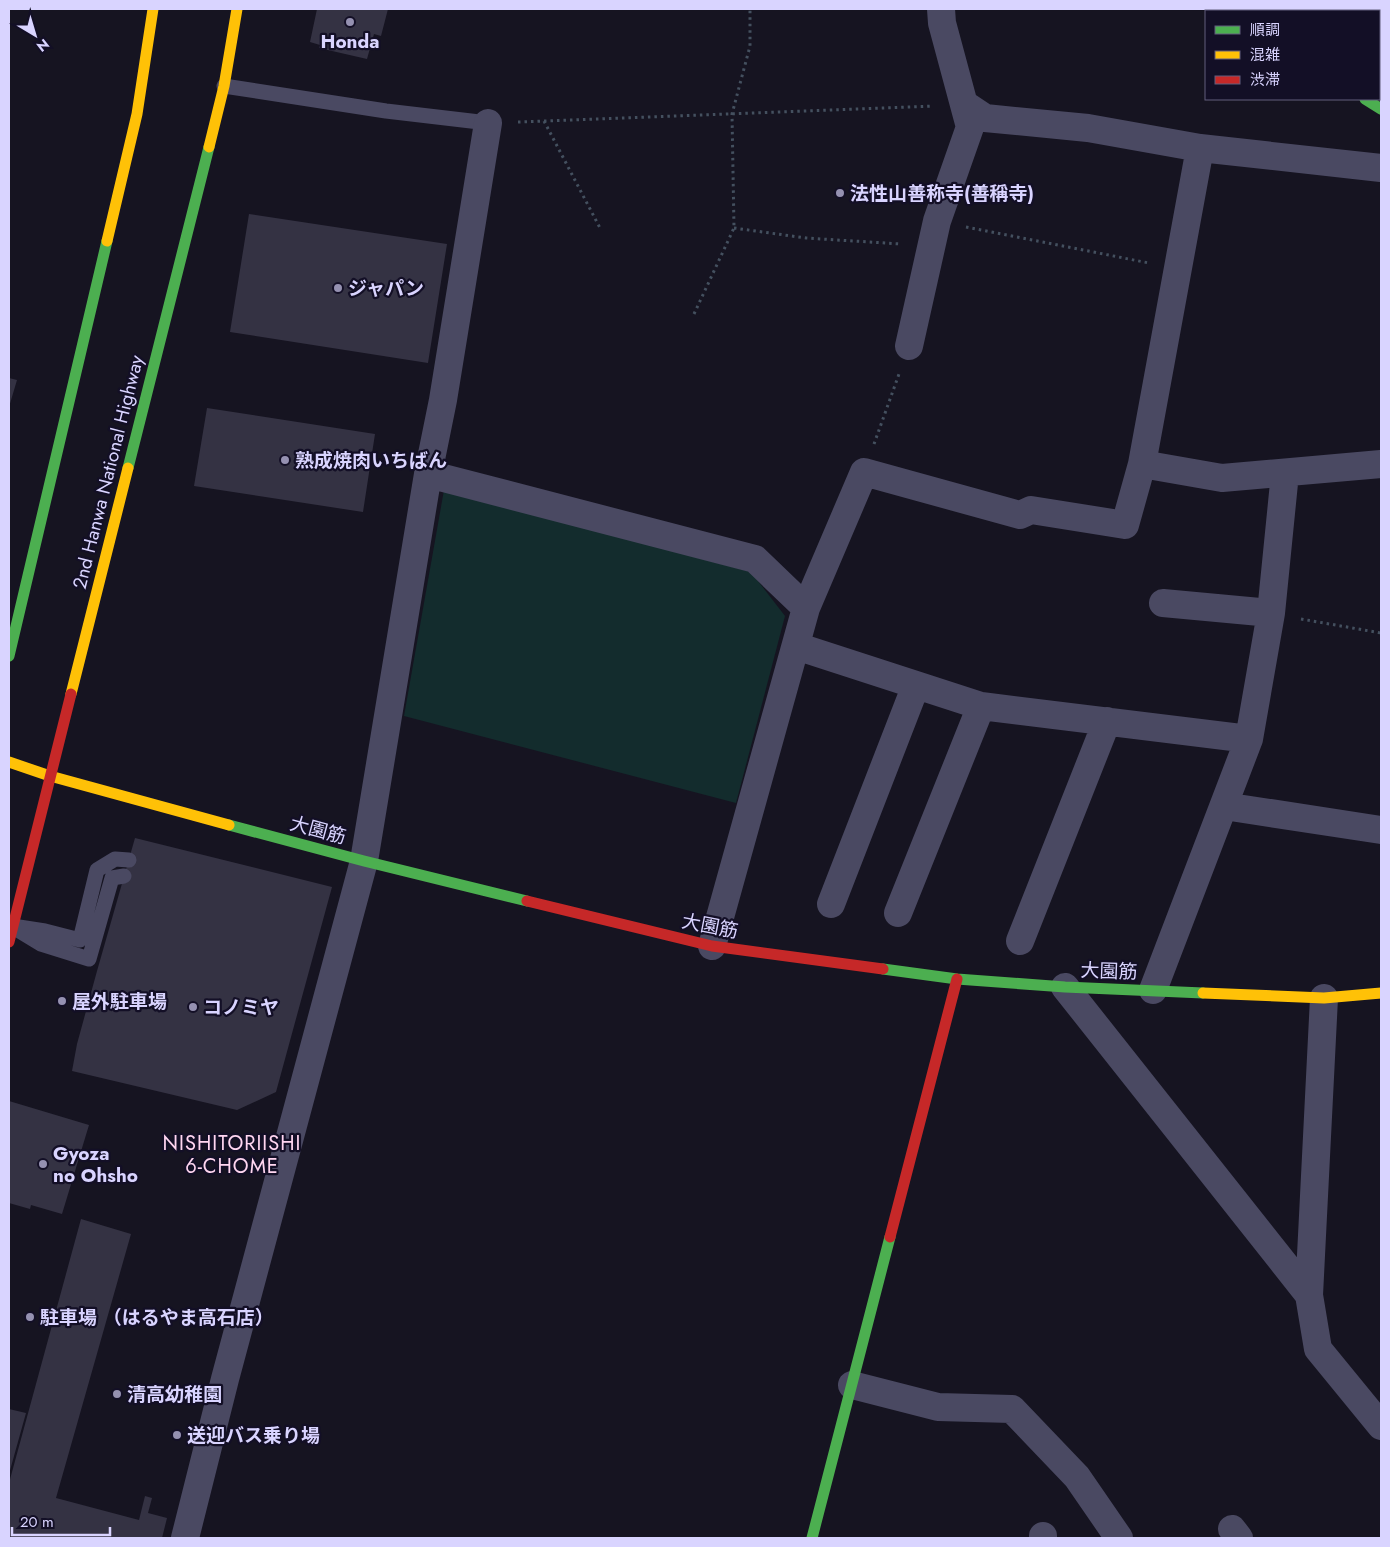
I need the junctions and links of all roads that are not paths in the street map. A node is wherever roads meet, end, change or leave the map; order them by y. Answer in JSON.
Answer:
{"nodes":[{"id":1,"x":153,"y":9,"type":"edge"},
{"id":2,"x":237,"y":9,"type":"edge"},
{"id":3,"x":940,"y":9,"type":"edge"},
{"id":4,"x":224,"y":86,"type":"junction"},
{"id":5,"x":1368,"y":100,"type":"edge"},
{"id":6,"x":964,"y":104,"type":"junction"},
{"id":7,"x":1381,"y":109,"type":"edge"},
{"id":8,"x":488,"y":123,"type":"joint"},
{"id":9,"x":1200,"y":148,"type":"junction"},
{"id":10,"x":1381,"y":168,"type":"edge"},
{"id":11,"x":909,"y":346,"type":"road end"},
{"id":12,"x":1142,"y":464,"type":"junction"},
{"id":13,"x":1381,"y":464,"type":"edge"},
{"id":14,"x":1285,"y":473,"type":"junction"},
{"id":15,"x":428,"y":474,"type":"junction"},
{"id":16,"x":1163,"y":603,"type":"dead end"},
{"id":17,"x":806,"y":608,"type":"junction"},
{"id":18,"x":1271,"y":613,"type":"junction"},
{"id":19,"x":796,"y":646,"type":"junction"},
{"id":20,"x":9,"y":656,"type":"edge"},
{"id":21,"x":916,"y":685,"type":"junction"},
{"id":22,"x":981,"y":706,"type":"junction"},
{"id":23,"x":1107,"y":721,"type":"junction"},
{"id":24,"x":1249,"y":739,"type":"junction"},
{"id":25,"x":9,"y":762,"type":"edge"},
{"id":26,"x":50,"y":776,"type":"junction"},
{"id":27,"x":1224,"y":806,"type":"junction"},
{"id":28,"x":1381,"y":830,"type":"edge"},
{"id":29,"x":129,"y":860,"type":"dead end"},
{"id":30,"x":364,"y":861,"type":"junction"},
{"id":31,"x":124,"y":876,"type":"dead end"},
{"id":32,"x":831,"y":904,"type":"dead end"},
{"id":33,"x":898,"y":913,"type":"dead end"},
{"id":34,"x":13,"y":927,"type":"junction"},
{"id":35,"x":1020,"y":941,"type":"dead end"},
{"id":36,"x":9,"y":942,"type":"edge"},
{"id":37,"x":712,"y":946,"type":"junction"},
{"id":38,"x":957,"y":980,"type":"junction"},
{"id":39,"x":1065,"y":987,"type":"junction"},
{"id":40,"x":1153,"y":990,"type":"junction"},
{"id":41,"x":1381,"y":993,"type":"edge"},
{"id":42,"x":1324,"y":998,"type":"junction"},
{"id":43,"x":1309,"y":1295,"type":"junction"},
{"id":44,"x":852,"y":1385,"type":"junction"},
{"id":45,"x":1381,"y":1391,"type":"edge"},
{"id":46,"x":1353,"y":1392,"type":"junction"},
{"id":47,"x":1381,"y":1426,"type":"edge"},
{"id":48,"x":185,"y":1538,"type":"edge"},
{"id":49,"x":812,"y":1538,"type":"edge"},
{"id":50,"x":1119,"y":1538,"type":"edge"}],
"edges":[{"from":1,"to":20,"type":"main road"},
{"from":2,"to":4,"type":"main road","name":"2nd Hanwa National Highway"},
{"from":3,"to":6,"type":"street"},
{"from":4,"to":8,"type":"lane"},
{"from":4,"to":26,"type":"main road","name":"2nd Hanwa National Highway"},
{"from":5,"to":7,"type":"main road"},
{"from":6,"to":9,"type":"street"},
{"from":6,"to":11,"type":"street"},
{"from":8,"to":15,"type":"street"},
{"from":9,"to":10,"type":"street"},
{"from":9,"to":12,"type":"street"},
{"from":12,"to":14,"type":"street"},
{"from":12,"to":17,"type":"street"},
{"from":13,"to":14,"type":"street"},
{"from":14,"to":18,"type":"street"},
{"from":15,"to":17,"type":"street"},
{"from":15,"to":30,"type":"street"},
{"from":16,"to":18,"type":"street"},
{"from":17,"to":19,"type":"street"},
{"from":18,"to":24,"type":"street"},
{"from":19,"to":21,"type":"street"},
{"from":19,"to":37,"type":"street"},
{"from":21,"to":22,"type":"street"},
{"from":21,"to":32,"type":"street"},
{"from":22,"to":23,"type":"street"},
{"from":22,"to":33,"type":"street"},
{"from":23,"to":24,"type":"street"},
{"from":23,"to":35,"type":"street"},
{"from":24,"to":27,"type":"street"},
{"from":25,"to":26,"type":"main road","name":"大園筋"},
{"from":26,"to":30,"type":"main road","name":"大園筋"},
{"from":26,"to":34,"type":"main road","name":"2nd Hanwa National Highway"},
{"from":27,"to":28,"type":"street"},
{"from":27,"to":40,"type":"street"},
{"from":29,"to":34,"type":"lane"},
{"from":30,"to":37,"type":"main road","name":"大園筋"},
{"from":30,"to":48,"type":"street"},
{"from":31,"to":34,"type":"lane"},
{"from":34,"to":36,"type":"main road","name":"2nd Hanwa National Highway"},
{"from":37,"to":38,"type":"main road","name":"大園筋"},
{"from":38,"to":39,"type":"main road","name":"大園筋"},
{"from":38,"to":44,"type":"main road"},
{"from":39,"to":40,"type":"main road","name":"大園筋"},
{"from":39,"to":43,"type":"street"},
{"from":40,"to":42,"type":"main road","name":"大園筋"},
{"from":41,"to":42,"type":"main road","name":"大園筋"},
{"from":42,"to":43,"type":"street"},
{"from":43,"to":46,"type":"street"},
{"from":44,"to":49,"type":"main road"},
{"from":44,"to":50,"type":"street"},
{"from":45,"to":46,"type":"street"},
{"from":46,"to":47,"type":"street"}]}
